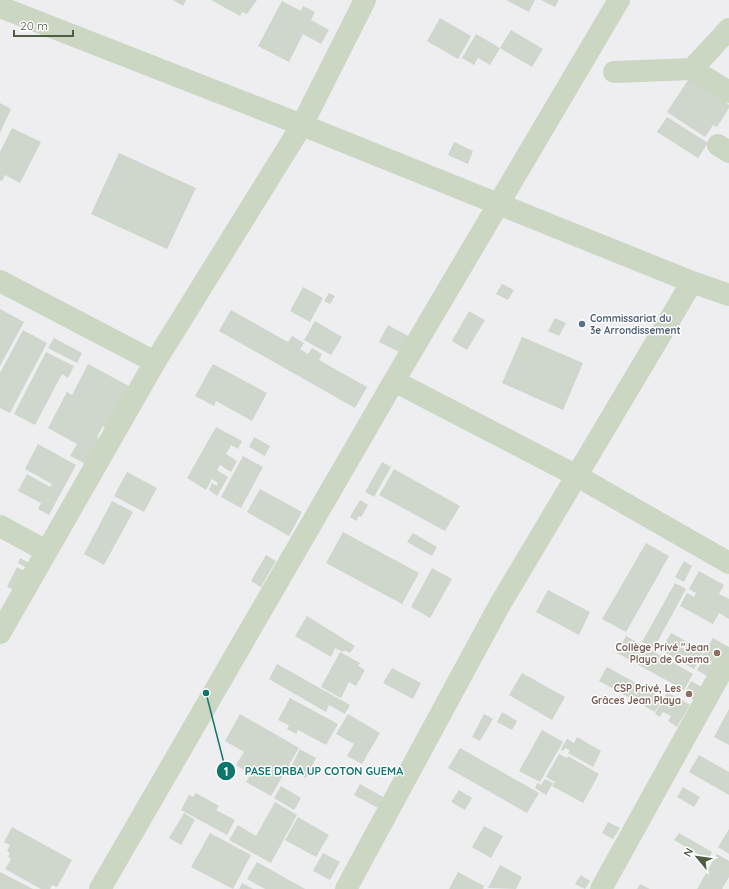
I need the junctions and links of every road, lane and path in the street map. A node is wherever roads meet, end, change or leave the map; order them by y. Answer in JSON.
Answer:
{"nodes":[{"id":1,"x":620,"y":0,"type":"edge"},
{"id":2,"x":357,"y":3,"type":"edge"},
{"id":3,"x":0,"y":7,"type":"edge"},
{"id":4,"x":729,"y":29,"type":"edge"},
{"id":5,"x":692,"y":69,"type":"junction"},
{"id":6,"x":614,"y":72,"type":"dead end"},
{"id":7,"x":729,"y":92,"type":"edge"},
{"id":8,"x":302,"y":125,"type":"junction"},
{"id":9,"x":498,"y":204,"type":"junction"},
{"id":10,"x":0,"y":281,"type":"edge"},
{"id":11,"x":692,"y":282,"type":"junction"},
{"id":12,"x":729,"y":295,"type":"edge"},
{"id":13,"x":155,"y":362,"type":"junction"},
{"id":14,"x":394,"y":381,"type":"junction"},
{"id":15,"x":577,"y":476,"type":"junction"},
{"id":16,"x":0,"y":526,"type":"edge"},
{"id":17,"x":46,"y":551,"type":"junction"},
{"id":18,"x":729,"y":563,"type":"edge"},
{"id":19,"x":0,"y":633,"type":"edge"},
{"id":20,"x":729,"y":658,"type":"edge"},
{"id":21,"x":100,"y":889,"type":"edge"},
{"id":22,"x":346,"y":889,"type":"edge"},
{"id":23,"x":601,"y":889,"type":"edge"}],
"edges":[{"from":1,"to":9,"type":"street"},
{"from":2,"to":8,"type":"street"},
{"from":3,"to":8,"type":"street"},
{"from":4,"to":5,"type":"street"},
{"from":5,"to":6,"type":"street"},
{"from":5,"to":7,"type":"street"},
{"from":8,"to":9,"type":"street"},
{"from":8,"to":13,"type":"street"},
{"from":9,"to":11,"type":"street"},
{"from":9,"to":14,"type":"street"},
{"from":10,"to":13,"type":"street"},
{"from":11,"to":12,"type":"street"},
{"from":11,"to":15,"type":"street"},
{"from":13,"to":17,"type":"street"},
{"from":14,"to":15,"type":"street"},
{"from":14,"to":21,"type":"street"},
{"from":15,"to":18,"type":"street"},
{"from":15,"to":22,"type":"street"},
{"from":16,"to":17,"type":"street"},
{"from":17,"to":19,"type":"street"},
{"from":20,"to":23,"type":"street"}]}
